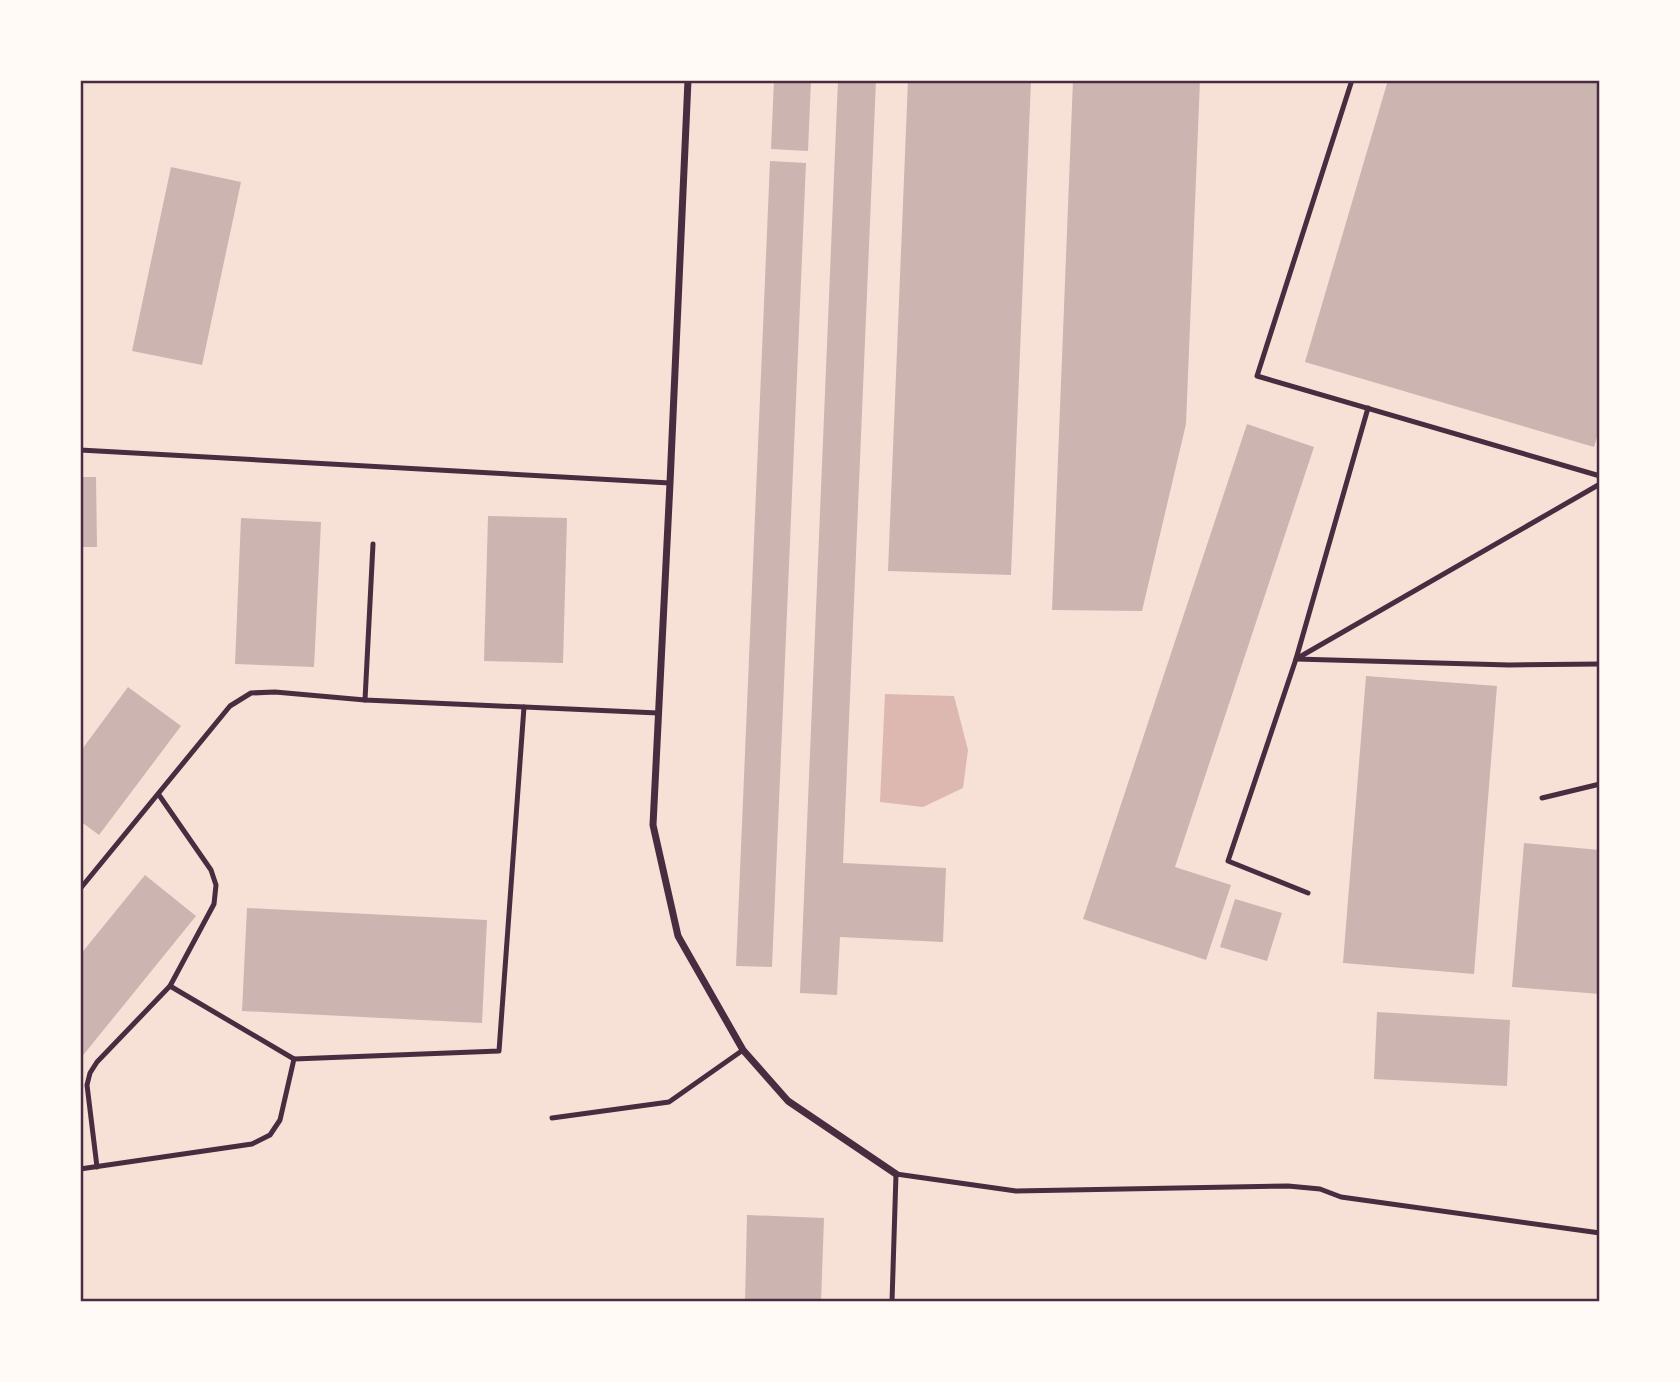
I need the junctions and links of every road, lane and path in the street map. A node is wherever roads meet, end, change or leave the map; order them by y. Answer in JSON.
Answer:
{"nodes":[{"id":1,"x":688,"y":80,"type":"edge"},
{"id":2,"x":1352,"y":80,"type":"edge"},
{"id":3,"x":1368,"y":408,"type":"junction"},
{"id":4,"x":80,"y":450,"type":"edge"},
{"id":5,"x":1600,"y":476,"type":"edge"},
{"id":6,"x":670,"y":483,"type":"junction"},
{"id":7,"x":1600,"y":484,"type":"edge"},
{"id":8,"x":373,"y":544,"type":"dead end"},
{"id":9,"x":1296,"y":659,"type":"junction"},
{"id":10,"x":1600,"y":664,"type":"edge"},
{"id":11,"x":365,"y":700,"type":"junction"},
{"id":12,"x":524,"y":707,"type":"junction"},
{"id":13,"x":658,"y":713,"type":"junction"},
{"id":14,"x":1600,"y":784,"type":"edge"},
{"id":15,"x":159,"y":795,"type":"junction"},
{"id":16,"x":1542,"y":798,"type":"dead end"},
{"id":17,"x":80,"y":889,"type":"edge"},
{"id":18,"x":1308,"y":893,"type":"dead end"},
{"id":19,"x":170,"y":986,"type":"junction"},
{"id":20,"x":743,"y":1050,"type":"junction"},
{"id":21,"x":294,"y":1059,"type":"junction"},
{"id":22,"x":552,"y":1118,"type":"dead end"},
{"id":23,"x":97,"y":1167,"type":"junction"},
{"id":24,"x":80,"y":1169,"type":"edge"},
{"id":25,"x":896,"y":1174,"type":"junction"},
{"id":26,"x":1600,"y":1233,"type":"edge"},
{"id":27,"x":892,"y":1301,"type":"edge"}],
"edges":[{"from":1,"to":6,"type":"street"},
{"from":2,"to":3,"type":"lane"},
{"from":3,"to":5,"type":"lane"},
{"from":3,"to":9,"type":"lane"},
{"from":4,"to":6,"type":"lane"},
{"from":6,"to":13,"type":"street"},
{"from":7,"to":9,"type":"lane"},
{"from":8,"to":11,"type":"lane"},
{"from":9,"to":10,"type":"lane"},
{"from":9,"to":18,"type":"lane"},
{"from":11,"to":12,"type":"lane"},
{"from":11,"to":15,"type":"lane"},
{"from":12,"to":13,"type":"lane"},
{"from":12,"to":21,"type":"lane"},
{"from":13,"to":20,"type":"street"},
{"from":14,"to":16,"type":"lane"},
{"from":15,"to":17,"type":"lane"},
{"from":15,"to":19,"type":"lane"},
{"from":19,"to":21,"type":"lane"},
{"from":19,"to":23,"type":"lane"},
{"from":20,"to":22,"type":"lane"},
{"from":20,"to":25,"type":"street"},
{"from":21,"to":23,"type":"lane"},
{"from":23,"to":24,"type":"lane"},
{"from":25,"to":26,"type":"lane"},
{"from":25,"to":27,"type":"lane"}]}
